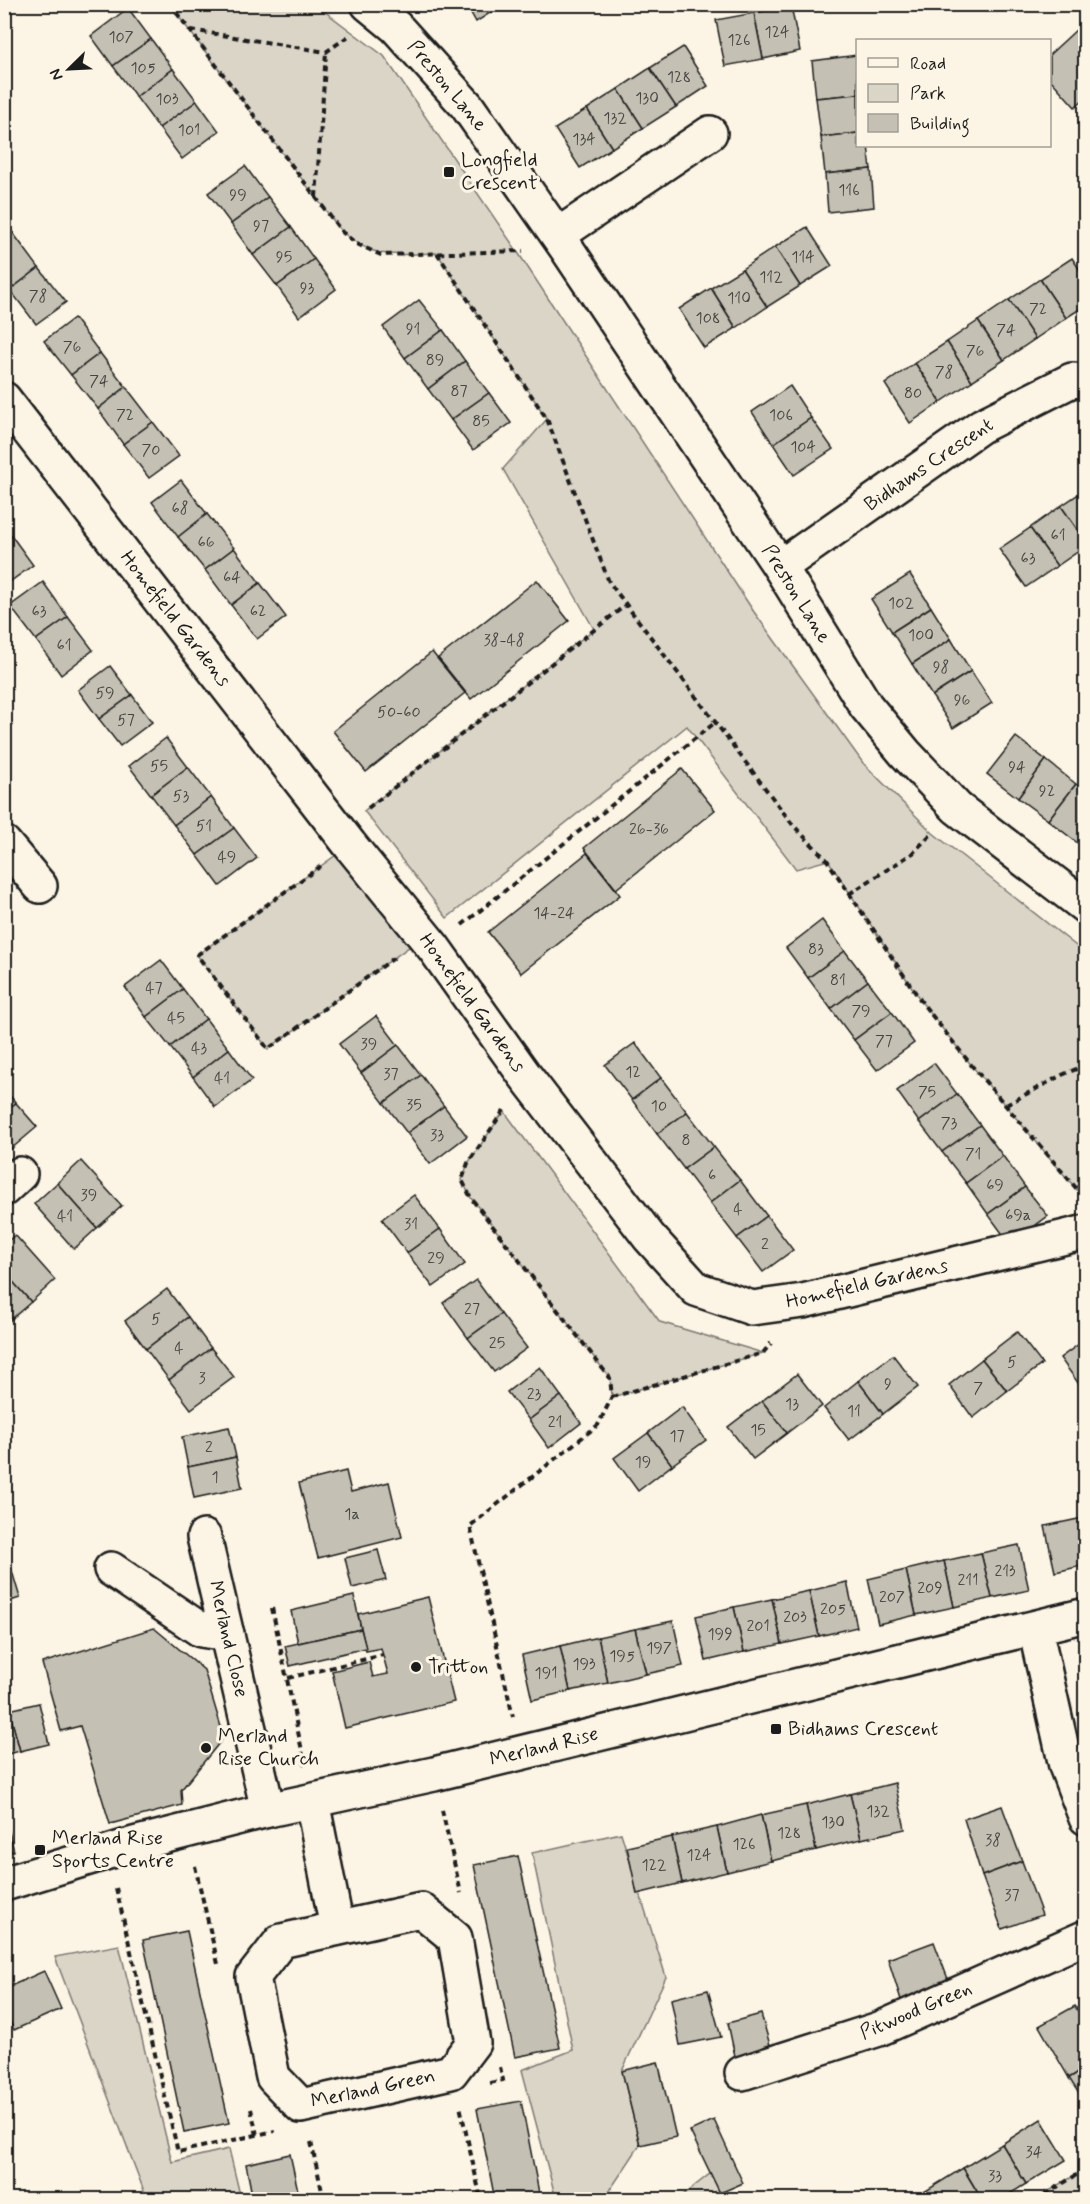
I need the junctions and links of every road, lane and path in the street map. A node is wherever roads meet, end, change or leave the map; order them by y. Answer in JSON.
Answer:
{"nodes":[{"id":1,"x":170,"y":4,"type":"edge"},
{"id":2,"x":374,"y":9,"type":"edge"},
{"id":3,"x":189,"y":30,"type":"junction"},
{"id":4,"x":326,"y":52,"type":"junction"},
{"id":5,"x":710,"y":133,"type":"dead end"},
{"id":6,"x":315,"y":197,"type":"junction"},
{"id":7,"x":562,"y":242,"type":"junction"},
{"id":8,"x":437,"y":253,"type":"junction"},
{"id":9,"x":1086,"y":381,"type":"edge"},
{"id":10,"x":4,"y":399,"type":"edge"},
{"id":11,"x":780,"y":567,"type":"junction"},
{"id":12,"x":627,"y":604,"type":"junction"},
{"id":13,"x":717,"y":721,"type":"junction"},
{"id":14,"x":957,"y":808,"type":"junction"},
{"id":15,"x":345,"y":838,"type":"junction"},
{"id":16,"x":4,"y":843,"type":"edge"},
{"id":17,"x":40,"y":886,"type":"dead end"},
{"id":18,"x":849,"y":894,"type":"junction"},
{"id":19,"x":1086,"y":907,"type":"edge"},
{"id":20,"x":429,"y":942,"type":"junction"},
{"id":21,"x":1086,"y":1065,"type":"edge"},
{"id":22,"x":523,"y":1073,"type":"junction"},
{"id":23,"x":1005,"y":1105,"type":"junction"},
{"id":24,"x":1086,"y":1201,"type":"edge"},
{"id":25,"x":1086,"y":1232,"type":"edge"},
{"id":26,"x":803,"y":1301,"type":"junction"},
{"id":27,"x":612,"y":1397,"type":"junction"},
{"id":28,"x":204,"y":1537,"type":"dead end"},
{"id":29,"x":111,"y":1569,"type":"dead end"},
{"id":30,"x":272,"y":1608,"type":"dead end"},
{"id":31,"x":1086,"y":1615,"type":"edge"},
{"id":32,"x":1035,"y":1628,"type":"junction"},
{"id":33,"x":227,"y":1634,"type":"junction"},
{"id":34,"x":383,"y":1655,"type":"dead end"},
{"id":35,"x":288,"y":1678,"type":"junction"},
{"id":36,"x":521,"y":1753,"type":"junction"},
{"id":37,"x":434,"y":1774,"type":"junction"},
{"id":38,"x":312,"y":1801,"type":"junction"},
{"id":39,"x":268,"y":1810,"type":"junction"},
{"id":40,"x":1086,"y":1818,"type":"edge"},
{"id":41,"x":107,"y":1852,"type":"junction"},
{"id":42,"x":4,"y":1884,"type":"edge"},
{"id":43,"x":462,"y":1898,"type":"dead end"},
{"id":44,"x":337,"y":1928,"type":"junction"},
{"id":45,"x":1086,"y":1937,"type":"edge"},
{"id":46,"x":498,"y":2057,"type":"dead end"},
{"id":47,"x":742,"y":2073,"type":"dead end"},
{"id":48,"x":454,"y":2081,"type":"junction"},
{"id":49,"x":304,"y":2115,"type":"junction"},
{"id":50,"x":1086,"y":2169,"type":"edge"},
{"id":51,"x":324,"y":2199,"type":"edge"},
{"id":52,"x":459,"y":2199,"type":"edge"},
{"id":53,"x":1035,"y":2199,"type":"edge"}],
"edges":[{"from":1,"to":3,"type":"path"},
{"from":2,"to":4,"type":"path"},
{"from":2,"to":7,"type":"street","name":"Preston Lane"},
{"from":3,"to":4,"type":"path"},
{"from":3,"to":6,"type":"path"},
{"from":4,"to":6,"type":"path"},
{"from":5,"to":7,"type":"street"},
{"from":6,"to":8,"type":"path"},
{"from":7,"to":8,"type":"path"},
{"from":7,"to":11,"type":"street","name":"Preston Lane"},
{"from":8,"to":12,"type":"path"},
{"from":9,"to":11,"type":"street","name":"Bidhams Crescent"},
{"from":10,"to":15,"type":"street","name":"Homefield Gardens"},
{"from":11,"to":14,"type":"street","name":"Preston Lane"},
{"from":12,"to":13,"type":"path"},
{"from":12,"to":15,"type":"path"},
{"from":13,"to":18,"type":"path"},
{"from":13,"to":20,"type":"path"},
{"from":14,"to":18,"type":"path"},
{"from":14,"to":19,"type":"street","name":"Preston Lane"},
{"from":15,"to":20,"type":"street","name":"Homefield Gardens"},
{"from":15,"to":20,"type":"path"},
{"from":16,"to":17,"type":"street"},
{"from":18,"to":23,"type":"path"},
{"from":20,"to":22,"type":"street","name":"Homefield Gardens"},
{"from":21,"to":23,"type":"path"},
{"from":22,"to":26,"type":"street","name":"Homefield Gardens"},
{"from":22,"to":27,"type":"path"},
{"from":23,"to":24,"type":"path"},
{"from":25,"to":26,"type":"street","name":"Homefield Gardens"},
{"from":26,"to":27,"type":"path"},
{"from":27,"to":36,"type":"path"},
{"from":28,"to":33,"type":"street","name":"Merland Close"},
{"from":29,"to":33,"type":"street"},
{"from":30,"to":35,"type":"path"},
{"from":31,"to":32,"type":"street","name":"Merland Rise"},
{"from":32,"to":36,"type":"street","name":"Merland Rise"},
{"from":32,"to":40,"type":"street"},
{"from":33,"to":39,"type":"street","name":"Merland Close"},
{"from":34,"to":35,"type":"path"},
{"from":35,"to":38,"type":"path"},
{"from":36,"to":37,"type":"street","name":"Merland Rise"},
{"from":37,"to":38,"type":"street","name":"Merland Rise"},
{"from":37,"to":43,"type":"path"},
{"from":38,"to":39,"type":"street","name":"Merland Rise"},
{"from":38,"to":44,"type":"street"},
{"from":39,"to":41,"type":"street","name":"Merland Rise"},
{"from":41,"to":42,"type":"street","name":"Merland Rise"},
{"from":41,"to":49,"type":"path"},
{"from":44,"to":48,"type":"street","name":"Merland Green"},
{"from":44,"to":49,"type":"street","name":"Merland Green"},
{"from":45,"to":47,"type":"street","name":"Pitwood Green"},
{"from":46,"to":48,"type":"path"},
{"from":48,"to":49,"type":"street","name":"Merland Green"},
{"from":48,"to":52,"type":"path"},
{"from":49,"to":51,"type":"path"},
{"from":50,"to":53,"type":"path"}]}
